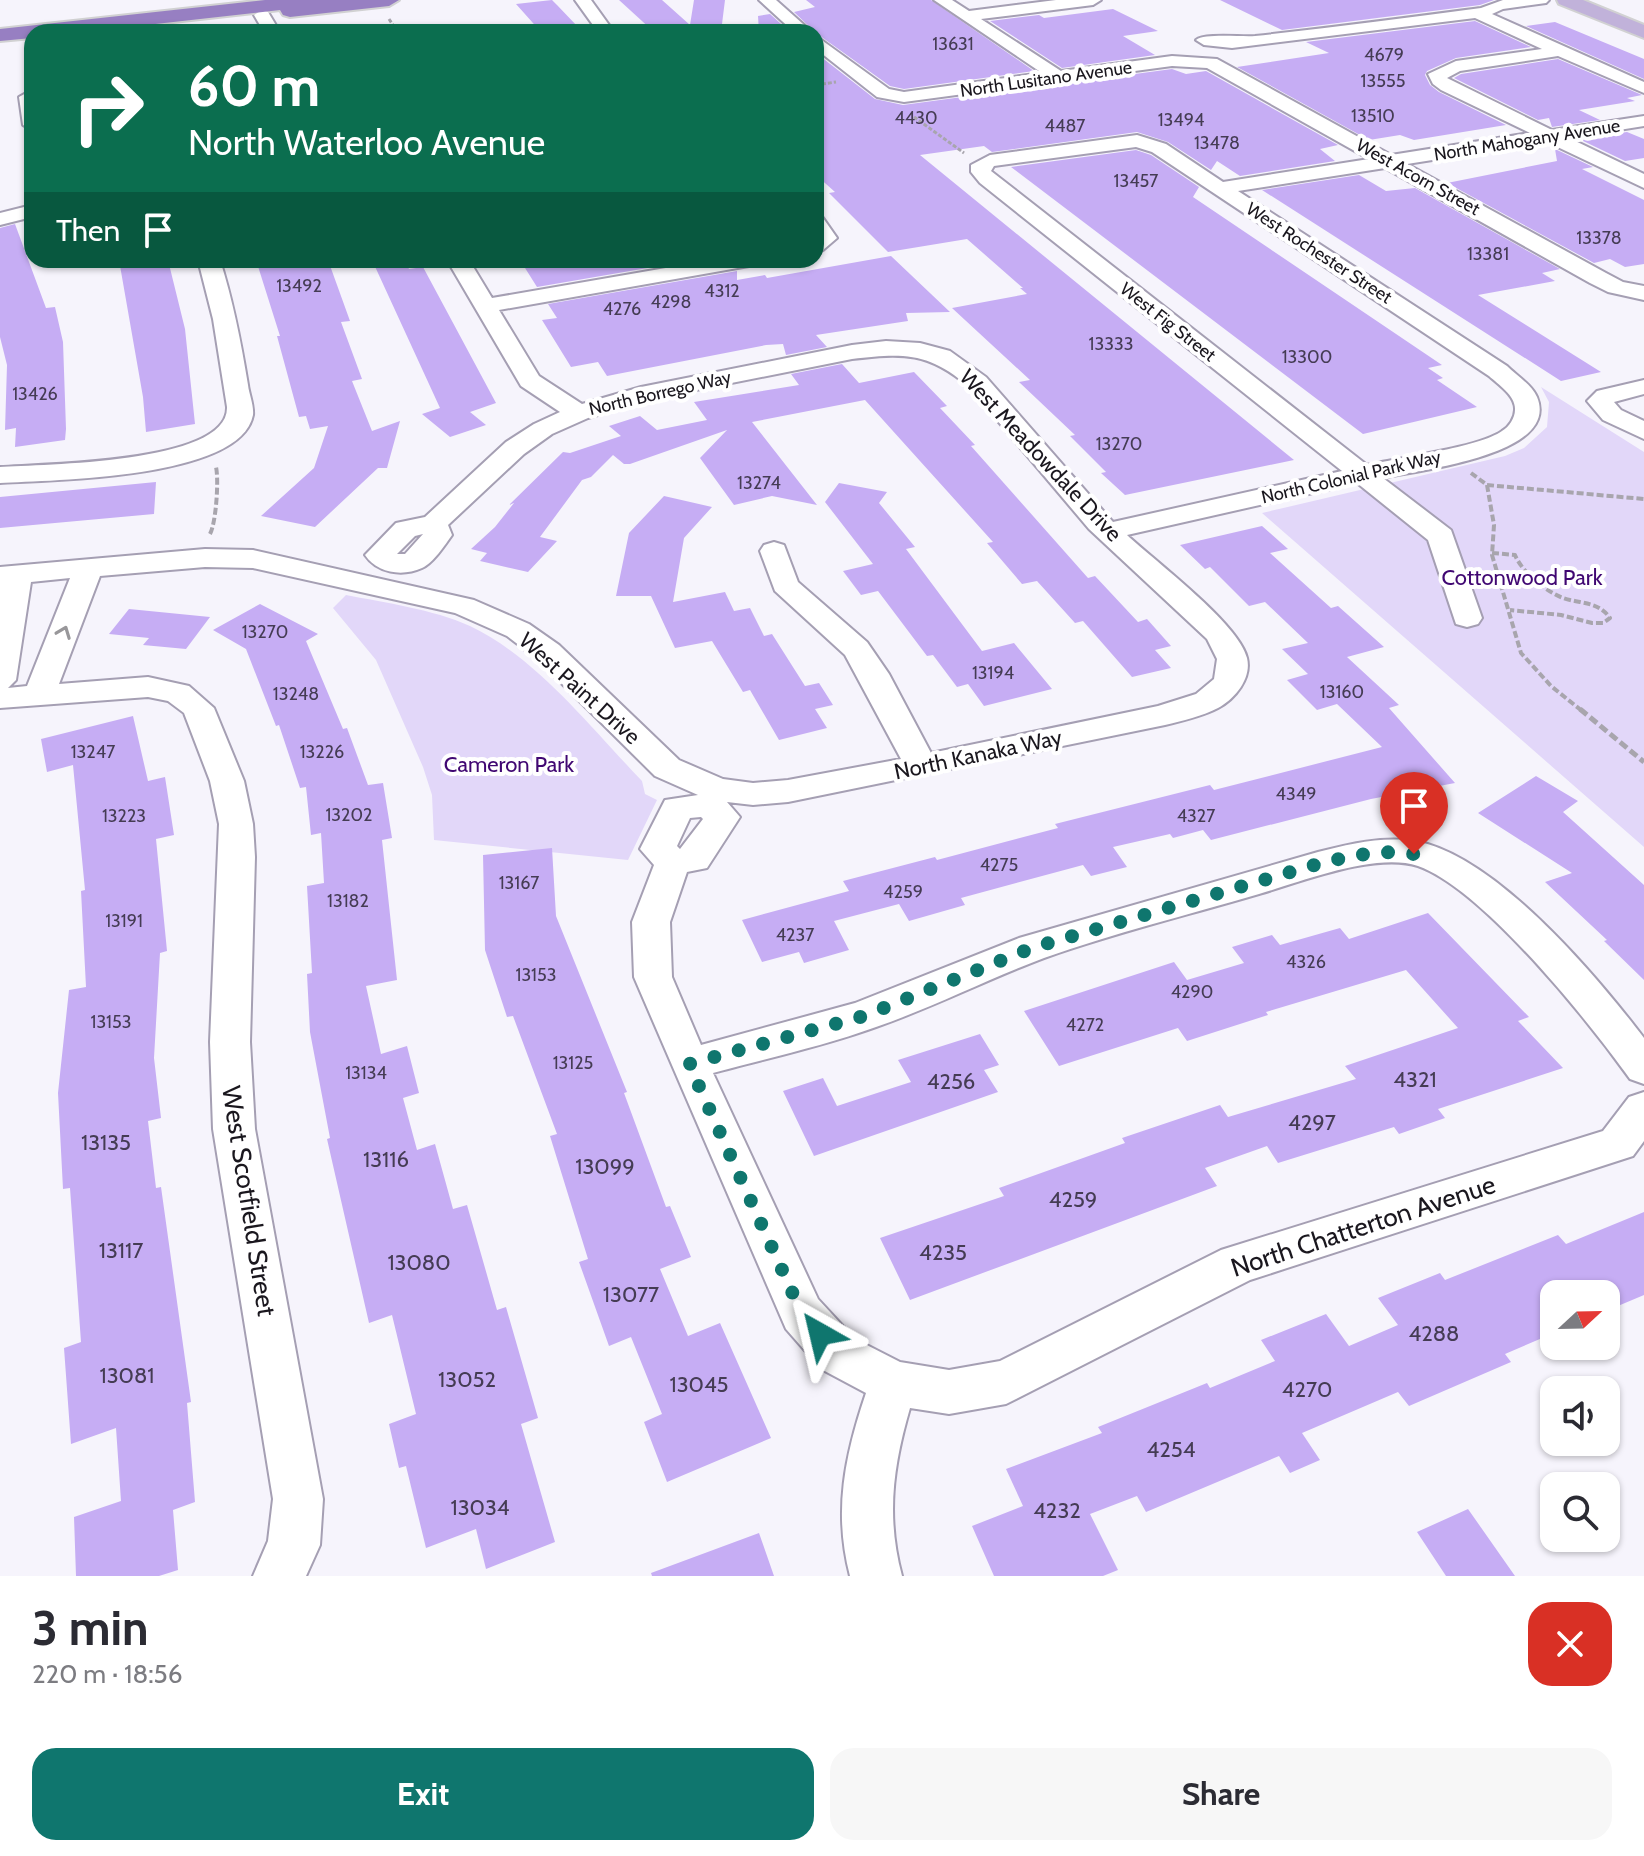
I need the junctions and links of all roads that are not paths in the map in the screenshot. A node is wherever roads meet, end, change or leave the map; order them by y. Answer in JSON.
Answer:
{"nodes":[{"id":1,"x":320,"y":0,"type":"edge"},
{"id":2,"x":583,"y":0,"type":"edge"},
{"id":3,"x":767,"y":0,"type":"edge"},
{"id":4,"x":942,"y":0,"type":"edge"},
{"id":5,"x":1093,"y":0,"type":"edge"},
{"id":6,"x":1541,"y":0,"type":"edge"},
{"id":7,"x":1566,"y":0,"type":"edge"},
{"id":8,"x":1590,"y":0,"type":"edge"},
{"id":9,"x":388,"y":5,"type":"edge"},
{"id":10,"x":1489,"y":9,"type":"edge"},
{"id":11,"x":262,"y":13,"type":"edge"},
{"id":12,"x":966,"y":16,"type":"junction"},
{"id":13,"x":1644,"y":22,"type":"edge"},
{"id":14,"x":131,"y":24,"type":"edge"},
{"id":15,"x":173,"y":24,"type":"edge"},
{"id":16,"x":600,"y":24,"type":"edge"},
{"id":17,"x":795,"y":24,"type":"edge"},
{"id":18,"x":1644,"y":32,"type":"edge"},
{"id":19,"x":24,"y":33,"type":"edge"},
{"id":20,"x":0,"y":35,"type":"edge"},
{"id":21,"x":1204,"y":40,"type":"dead end"},
{"id":22,"x":24,"y":41,"type":"edge"},
{"id":23,"x":0,"y":44,"type":"edge"},
{"id":24,"x":824,"y":47,"type":"edge"},
{"id":25,"x":1559,"y":51,"type":"junction"},
{"id":26,"x":1199,"y":60,"type":"joint"},
{"id":27,"x":1061,"y":78,"type":"junction"},
{"id":28,"x":1644,"y":88,"type":"edge"},
{"id":29,"x":1644,"y":121,"type":"edge"},
{"id":30,"x":1551,"y":137,"type":"junction"},
{"id":31,"x":1391,"y":162,"type":"junction"},
{"id":32,"x":981,"y":165,"type":"joint"},
{"id":33,"x":1644,"y":182,"type":"edge"},
{"id":34,"x":1220,"y":188,"type":"junction"},
{"id":35,"x":24,"y":213,"type":"edge"},
{"id":36,"x":0,"y":219,"type":"edge"},
{"id":37,"x":212,"y":268,"type":"edge"},
{"id":38,"x":463,"y":268,"type":"edge"},
{"id":39,"x":703,"y":268,"type":"edge"},
{"id":40,"x":1641,"y":293,"type":"edge"},
{"id":41,"x":484,"y":306,"type":"junction"},
{"id":42,"x":923,"y":350,"type":"joint"},
{"id":43,"x":1498,"y":371,"type":"joint"},
{"id":44,"x":1644,"y":387,"type":"edge"},
{"id":45,"x":579,"y":413,"type":"junction"},
{"id":46,"x":1644,"y":431,"type":"edge"},
{"id":47,"x":0,"y":475,"type":"edge"},
{"id":48,"x":1362,"y":475,"type":"junction"},
{"id":49,"x":1109,"y":531,"type":"junction"},
{"id":50,"x":774,"y":551,"type":"dead end"},
{"id":51,"x":89,"y":568,"type":"junction"},
{"id":52,"x":383,"y":574,"type":"junction"},
{"id":53,"x":9,"y":576,"type":"edge"},
{"id":54,"x":1467,"y":618,"type":"dead end"},
{"id":55,"x":0,"y":680,"type":"edge"},
{"id":56,"x":1229,"y":682,"type":"joint"},
{"id":57,"x":39,"y":695,"type":"junction"},
{"id":58,"x":0,"y":698,"type":"edge"},
{"id":59,"x":921,"y":766,"type":"junction"},
{"id":60,"x":712,"y":798,"type":"junction"},
{"id":61,"x":689,"y":1064,"type":"junction"},
{"id":62,"x":1644,"y":1068,"type":"edge"},
{"id":63,"x":1644,"y":1109,"type":"edge"},
{"id":64,"x":894,"y":1383,"type":"junction"},
{"id":65,"x":279,"y":1576,"type":"edge"},
{"id":66,"x":876,"y":1576,"type":"edge"}],
"edges":[{"from":1,"to":11,"type":"highway"},
{"from":2,"to":16,"type":"street"},
{"from":3,"to":17,"type":"street"},
{"from":4,"to":12,"type":"street"},
{"from":5,"to":12,"type":"street"},
{"from":6,"to":10,"type":"street"},
{"from":7,"to":18,"type":"main road"},
{"from":8,"to":13,"type":"main road"},
{"from":9,"to":11,"type":"highway"},
{"from":10,"to":21,"type":"street"},
{"from":10,"to":25,"type":"street"},
{"from":11,"to":14,"type":"highway"},
{"from":11,"to":15,"type":"highway"},
{"from":12,"to":27,"type":"street"},
{"from":19,"to":20,"type":"highway"},
{"from":22,"to":23,"type":"highway"},
{"from":24,"to":27,"type":"street","name":"North Lusitano Avenue"},
{"from":25,"to":28,"type":"street"},
{"from":25,"to":30,"type":"street"},
{"from":26,"to":27,"type":"street","name":"North Lusitano Avenue"},
{"from":26,"to":31,"type":"street","name":"West Acorn Street"},
{"from":29,"to":30,"type":"street","name":"North Mahogany Avenue"},
{"from":30,"to":31,"type":"street","name":"North Mahogany Avenue"},
{"from":30,"to":33,"type":"street"},
{"from":31,"to":34,"type":"street","name":"North Mahogany Avenue"},
{"from":31,"to":40,"type":"street","name":"West Acorn Street"},
{"from":32,"to":34,"type":"street","name":"West Rochester Street"},
{"from":32,"to":48,"type":"street","name":"West Fig Street"},
{"from":34,"to":43,"type":"street","name":"West Rochester Street"},
{"from":35,"to":36,"type":"street"},
{"from":37,"to":47,"type":"street"},
{"from":38,"to":41,"type":"street"},
{"from":39,"to":41,"type":"street"},
{"from":41,"to":45,"type":"street"},
{"from":42,"to":45,"type":"street","name":"North Borrego Way"},
{"from":42,"to":49,"type":"street","name":"West Meadowdale Drive"},
{"from":43,"to":48,"type":"street","name":"North Colonial Park Way"},
{"from":44,"to":46,"type":"street"},
{"from":45,"to":52,"type":"street","name":"North Borrego Way"},
{"from":48,"to":49,"type":"street","name":"North Colonial Park Way"},
{"from":48,"to":54,"type":"street","name":"West Fig Street"},
{"from":49,"to":56,"type":"street","name":"West Meadowdale Drive"},
{"from":50,"to":59,"type":"street"},
{"from":51,"to":52,"type":"street","name":"West Paint Drive"},
{"from":51,"to":53,"type":"street","name":"West Paint Drive"},
{"from":57,"to":51,"type":"street","one_way":true},
{"from":52,"to":60,"type":"street","name":"West Paint Drive"},
{"from":53,"to":55,"type":"street"},
{"from":56,"to":59,"type":"street","name":"North Kanaka Way"},
{"from":57,"to":58,"type":"street"},
{"from":57,"to":65,"type":"street","name":"West Scotfield Street"},
{"from":59,"to":60,"type":"street","name":"North Kanaka Way"},
{"from":60,"to":61,"type":"street"},
{"from":61,"to":62,"type":"street"},
{"from":61,"to":64,"type":"street"},
{"from":63,"to":64,"type":"street","name":"North Chatterton Avenue"},
{"from":64,"to":66,"type":"street"}]}
